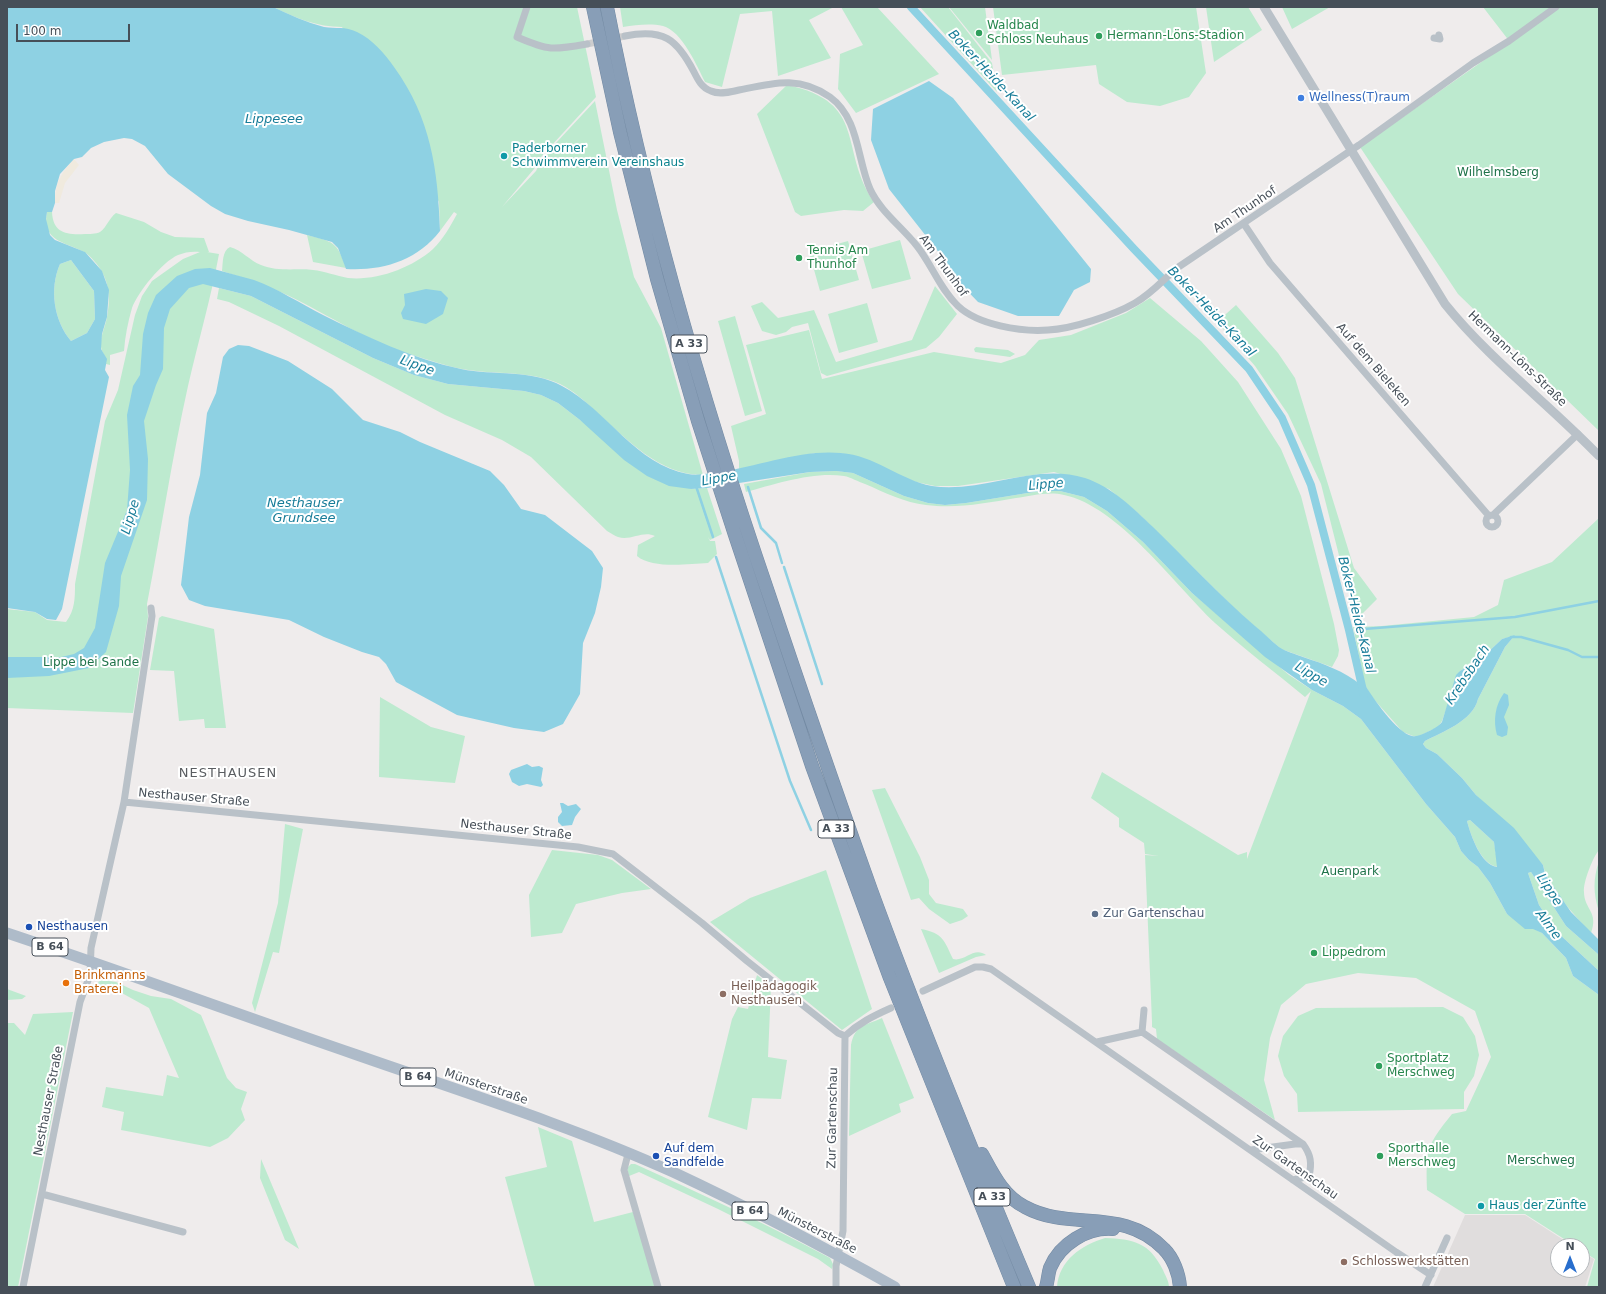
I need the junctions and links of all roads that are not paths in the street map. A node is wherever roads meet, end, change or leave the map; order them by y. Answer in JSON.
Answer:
{"nodes":[{"id":1,"x":527,"y":7,"type":"edge"},
{"id":2,"x":593,"y":7,"type":"edge"},
{"id":3,"x":607,"y":7,"type":"edge"},
{"id":4,"x":1264,"y":7,"type":"edge"},
{"id":5,"x":1556,"y":7,"type":"edge"},
{"id":6,"x":625,"y":36,"type":"tunnel mouth"},
{"id":7,"x":587,"y":44,"type":"tunnel mouth"},
{"id":8,"x":1351,"y":150,"type":"junction"},
{"id":9,"x":1244,"y":224,"type":"junction"},
{"id":10,"x":1578,"y":434,"type":"junction"},
{"id":11,"x":1599,"y":456,"type":"edge"},
{"id":12,"x":151,"y":608,"type":"dead end"},
{"id":13,"x":124,"y":802,"type":"junction"},
{"id":14,"x":7,"y":933,"type":"edge"},
{"id":15,"x":89,"y":960,"type":"junction"},
{"id":16,"x":923,"y":991,"type":"dead end"},
{"id":17,"x":891,"y":1008,"type":"dead end"},
{"id":18,"x":1144,"y":1010,"type":"dead end"},
{"id":19,"x":1142,"y":1032,"type":"junction"},
{"id":20,"x":845,"y":1036,"type":"junction"},
{"id":21,"x":1097,"y":1042,"type":"junction"},
{"id":22,"x":955,"y":1107,"type":"junction"},
{"id":23,"x":1303,"y":1144,"type":"junction"},
{"id":24,"x":1251,"y":1150,"type":"junction"},
{"id":25,"x":628,"y":1154,"type":"junction"},
{"id":26,"x":1293,"y":1180,"type":"junction"},
{"id":27,"x":42,"y":1194,"type":"junction"},
{"id":28,"x":183,"y":1232,"type":"dead end"},
{"id":29,"x":1447,"y":1238,"type":"dead end"},
{"id":30,"x":838,"y":1255,"type":"junction"},
{"id":31,"x":1431,"y":1275,"type":"junction"},
{"id":32,"x":23,"y":1287,"type":"edge"},
{"id":33,"x":658,"y":1287,"type":"edge"},
{"id":34,"x":836,"y":1287,"type":"edge"},
{"id":35,"x":895,"y":1287,"type":"edge"},
{"id":36,"x":1014,"y":1287,"type":"edge"},
{"id":37,"x":1029,"y":1287,"type":"edge"},
{"id":38,"x":1046,"y":1287,"type":"edge"},
{"id":39,"x":1177,"y":1287,"type":"edge"},
{"id":40,"x":1180,"y":1287,"type":"edge"},
{"id":41,"x":1425,"y":1287,"type":"edge"}],
"edges":[{"from":1,"to":7,"type":"street"},
{"from":2,"to":36,"type":"highway","number":"A 33"},
{"from":3,"to":22,"type":"highway","number":"A 33"},
{"from":4,"to":8,"type":"street","name":"Hermann-Löns-Straße"},
{"from":5,"to":8,"type":"street"},
{"from":6,"to":9,"type":"street","name":"Am Thunhof"},
{"from":8,"to":9,"type":"street","name":"Am Thunhof"},
{"from":8,"to":10,"type":"street","name":"Hermann-Löns-Straße"},
{"from":9,"to":10,"type":"street","name":"Auf dem Bieleken"},
{"from":10,"to":11,"type":"street","name":"Hermann-Löns-Straße"},
{"from":12,"to":13,"type":"street","name":"Nesthauser Straße"},
{"from":13,"to":15,"type":"street","name":"Nesthauser Straße"},
{"from":13,"to":20,"type":"street","name":"Nesthauser Straße"},
{"from":14,"to":15,"type":"main road","name":"Münsterstraße","number":"B 64"},
{"from":15,"to":25,"type":"main road","name":"Münsterstraße","number":"B 64"},
{"from":15,"to":27,"type":"street","name":"Nesthauser Straße"},
{"from":16,"to":21,"type":"street","name":"Zur Gartenschau"},
{"from":17,"to":20,"type":"street"},
{"from":18,"to":19,"type":"street"},
{"from":19,"to":21,"type":"street"},
{"from":19,"to":23,"type":"street"},
{"from":20,"to":30,"type":"street","name":"Zur Gartenschau"},
{"from":21,"to":24,"type":"street","name":"Zur Gartenschau"},
{"from":22,"to":37,"type":"highway","number":"A 33"},
{"from":22,"to":40,"type":"highway"},
{"from":23,"to":24,"type":"street"},
{"from":23,"to":26,"type":"street"},
{"from":24,"to":26,"type":"street","name":"Zur Gartenschau"},
{"from":25,"to":30,"type":"main road","name":"Münsterstraße","number":"B 64"},
{"from":25,"to":33,"type":"street"},
{"from":26,"to":31,"type":"street","name":"Zur Gartenschau"},
{"from":27,"to":28,"type":"street"},
{"from":27,"to":32,"type":"street","name":"Nesthauser Straße"},
{"from":29,"to":31,"type":"street"},
{"from":30,"to":34,"type":"street","name":"Zur Gartenschau"},
{"from":30,"to":35,"type":"main road","name":"Münsterstraße","number":"B 64"},
{"from":31,"to":41,"type":"street"},
{"from":38,"to":39,"type":"highway"}]}
